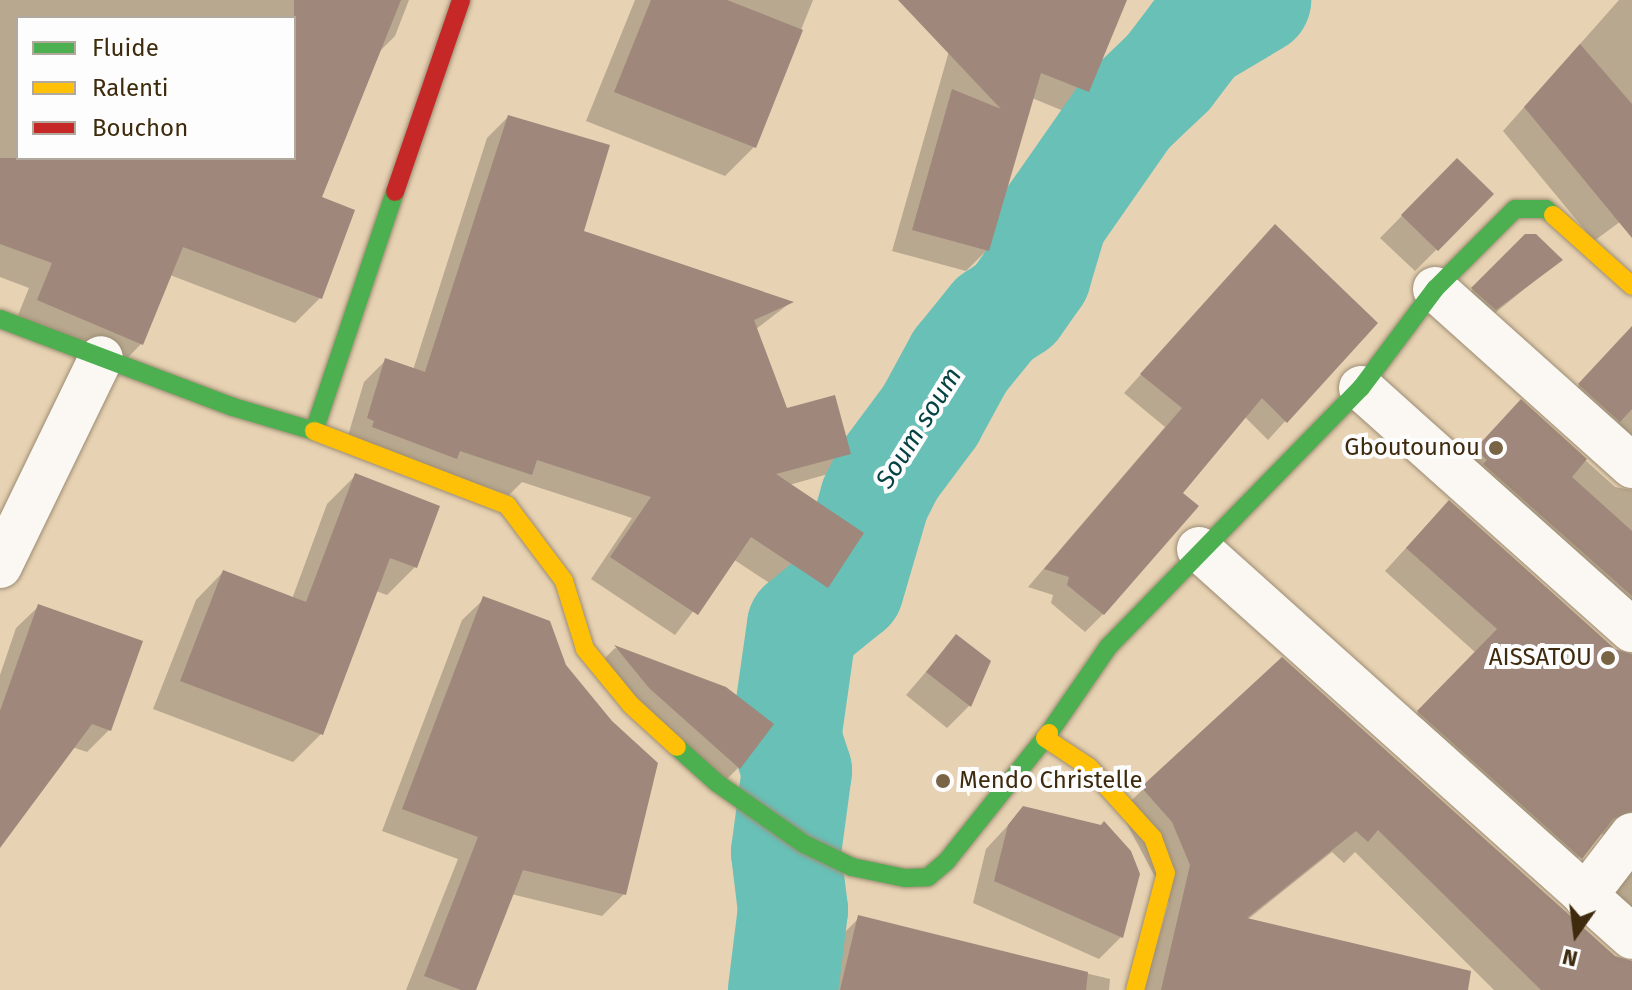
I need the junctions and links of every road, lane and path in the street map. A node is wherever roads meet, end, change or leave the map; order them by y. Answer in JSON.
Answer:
{"nodes":[{"id":1,"x":461,"y":0,"type":"edge"},
{"id":2,"x":1632,"y":286,"type":"edge"},
{"id":3,"x":1435,"y":289,"type":"junction"},
{"id":4,"x":0,"y":319,"type":"edge"},
{"id":5,"x":101,"y":358,"type":"junction"},
{"id":6,"x":1361,"y":388,"type":"junction"},
{"id":7,"x":314,"y":431,"type":"junction"},
{"id":8,"x":1632,"y":466,"type":"edge"},
{"id":9,"x":1199,"y":549,"type":"junction"},
{"id":10,"x":0,"y":566,"type":"edge"},
{"id":11,"x":1632,"y":630,"type":"edge"},
{"id":12,"x":1045,"y":738,"type":"junction"},
{"id":13,"x":1632,"y":835,"type":"edge"},
{"id":14,"x":1585,"y":896,"type":"junction"},
{"id":15,"x":1632,"y":937,"type":"edge"},
{"id":16,"x":1135,"y":990,"type":"edge"}],
"edges":[{"from":1,"to":7,"type":"street"},
{"from":2,"to":3,"type":"street"},
{"from":3,"to":6,"type":"street"},
{"from":3,"to":8,"type":"street"},
{"from":4,"to":5,"type":"street"},
{"from":5,"to":7,"type":"street"},
{"from":5,"to":10,"type":"street"},
{"from":6,"to":9,"type":"street"},
{"from":6,"to":11,"type":"street"},
{"from":7,"to":12,"type":"street"},
{"from":9,"to":12,"type":"street"},
{"from":9,"to":14,"type":"street"},
{"from":12,"to":16,"type":"street"},
{"from":13,"to":14,"type":"street"},
{"from":14,"to":15,"type":"street"}]}
